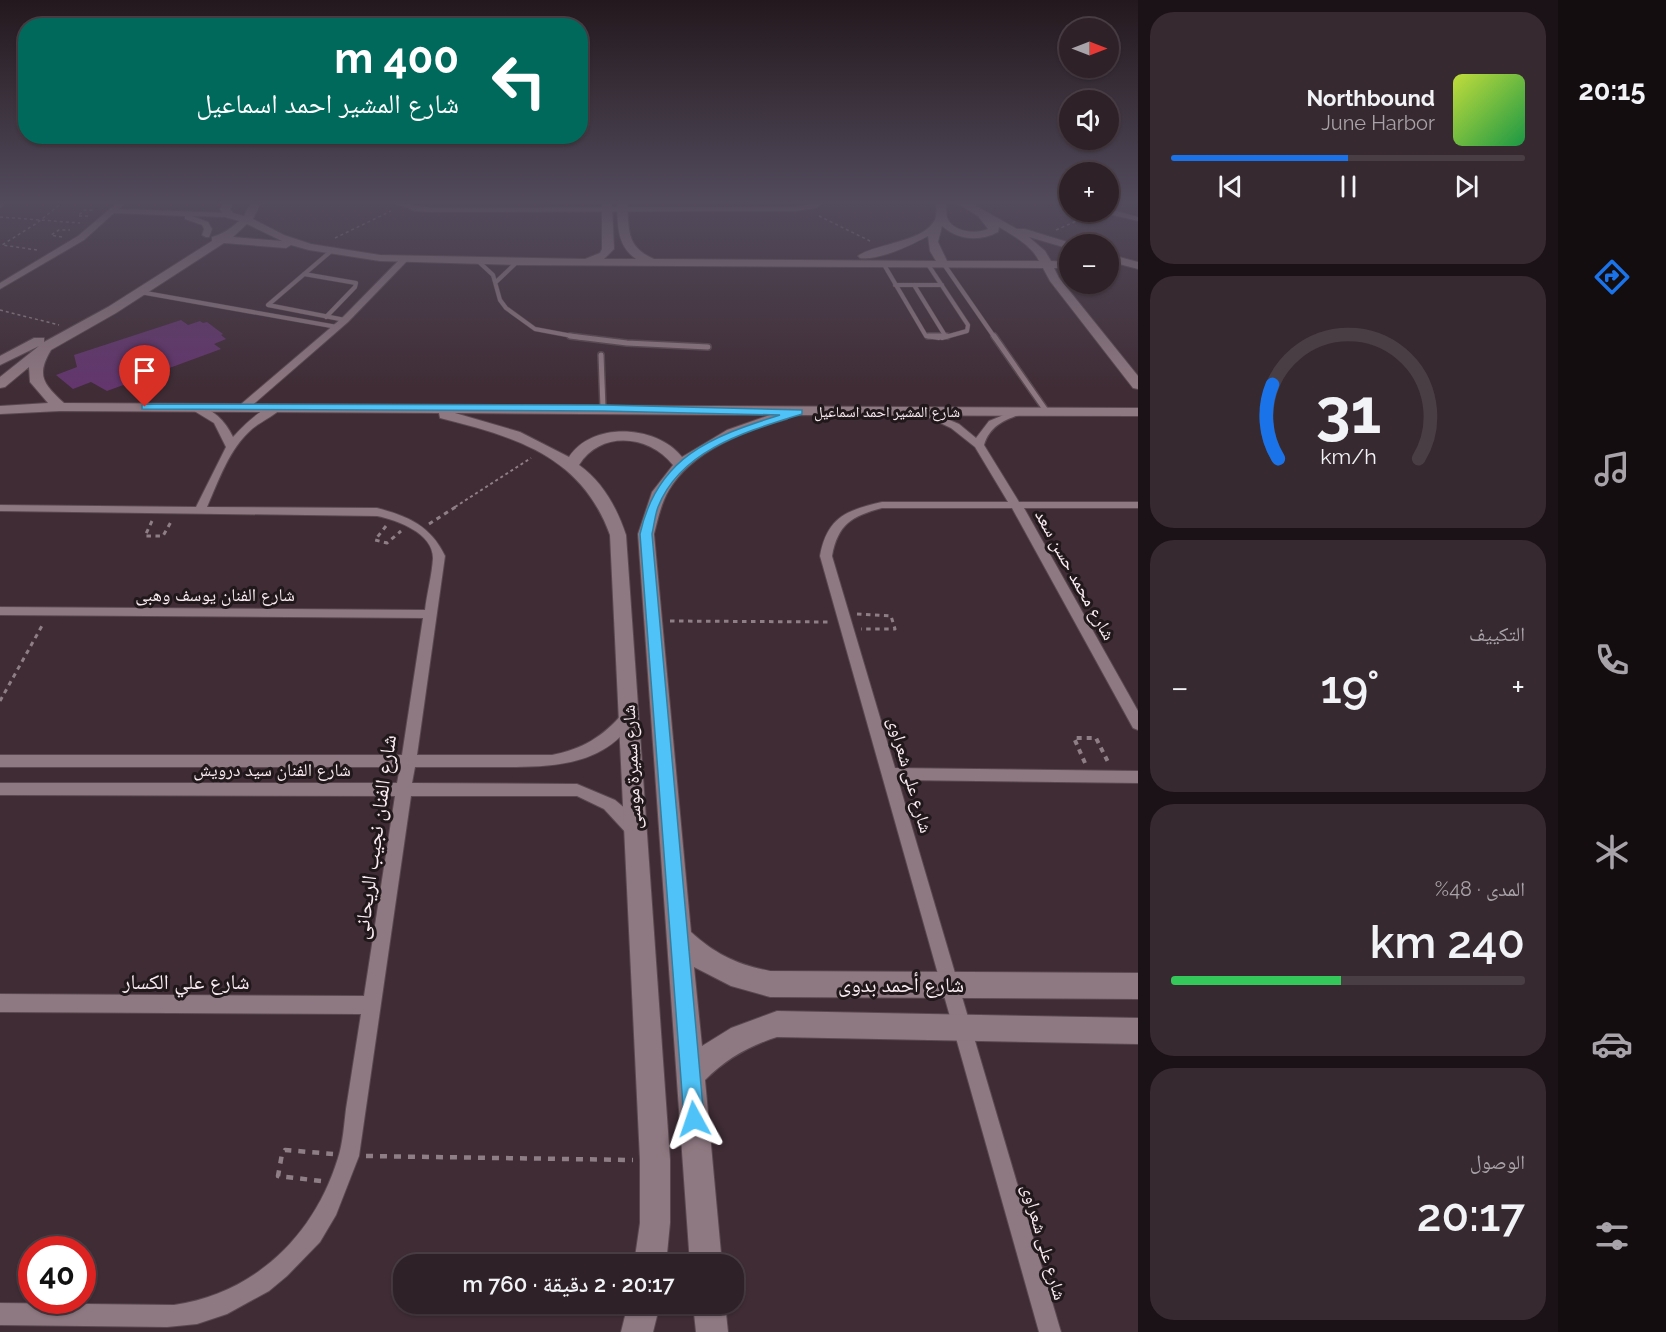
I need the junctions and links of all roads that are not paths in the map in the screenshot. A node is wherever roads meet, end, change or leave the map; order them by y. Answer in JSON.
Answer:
{"nodes":[{"id":1,"x":39,"y":264,"type":"edge"},
{"id":2,"x":174,"y":264,"type":"edge"},
{"id":3,"x":177,"y":264,"type":"edge"},
{"id":4,"x":316,"y":264,"type":"edge"},
{"id":5,"x":400,"y":264,"type":"edge"},
{"id":6,"x":482,"y":264,"type":"edge"},
{"id":7,"x":515,"y":264,"type":"edge"},
{"id":8,"x":884,"y":264,"type":"edge"},
{"id":9,"x":928,"y":264,"type":"edge"},
{"id":10,"x":944,"y":264,"type":"edge"},
{"id":11,"x":1047,"y":264,"type":"edge"},
{"id":12,"x":1119,"y":267,"type":"edge"},
{"id":13,"x":1138,"y":267,"type":"edge"},
{"id":14,"x":304,"y":274,"type":"junction"},
{"id":15,"x":496,"y":282,"type":"junction"},
{"id":16,"x":896,"y":285,"type":"junction"},
{"id":17,"x":914,"y":285,"type":"junction"},
{"id":18,"x":942,"y":285,"type":"junction"},
{"id":19,"x":0,"y":287,"type":"edge"},
{"id":20,"x":140,"y":292,"type":"junction"},
{"id":21,"x":326,"y":317,"type":"junction"},
{"id":22,"x":341,"y":324,"type":"junction"},
{"id":23,"x":946,"y":337,"type":"junction"},
{"id":24,"x":708,"y":346,"type":"dead end"},
{"id":25,"x":46,"y":347,"type":"junction"},
{"id":26,"x":601,"y":355,"type":"dead end"},
{"id":27,"x":0,"y":361,"type":"edge"},
{"id":28,"x":0,"y":384,"type":"edge"},
{"id":29,"x":1138,"y":385,"type":"edge"},
{"id":30,"x":60,"y":407,"type":"junction"},
{"id":31,"x":195,"y":407,"type":"junction"},
{"id":32,"x":244,"y":407,"type":"junction"},
{"id":33,"x":278,"y":407,"type":"junction"},
{"id":34,"x":401,"y":407,"type":"junction"},
{"id":35,"x":603,"y":408,"type":"junction"},
{"id":36,"x":0,"y":410,"type":"edge"},
{"id":37,"x":798,"y":412,"type":"junction"},
{"id":38,"x":1018,"y":412,"type":"junction"},
{"id":39,"x":1047,"y":412,"type":"junction"},
{"id":40,"x":1138,"y":412,"type":"edge"},
{"id":41,"x":924,"y":413,"type":"junction"},
{"id":42,"x":230,"y":445,"type":"junction"},
{"id":43,"x":979,"y":445,"type":"junction"},
{"id":44,"x":571,"y":466,"type":"junction"},
{"id":45,"x":681,"y":466,"type":"junction"},
{"id":46,"x":1016,"y":505,"type":"junction"},
{"id":47,"x":1138,"y":505,"type":"edge"},
{"id":48,"x":0,"y":508,"type":"edge"},
{"id":49,"x":200,"y":510,"type":"junction"},
{"id":50,"x":0,"y":611,"type":"edge"},
{"id":51,"x":431,"y":614,"type":"junction"},
{"id":52,"x":628,"y":717,"type":"junction"},
{"id":53,"x":1138,"y":724,"type":"edge"},
{"id":54,"x":0,"y":761,"type":"edge"},
{"id":55,"x":409,"y":762,"type":"junction"},
{"id":56,"x":889,"y":774,"type":"junction"},
{"id":57,"x":1138,"y":777,"type":"edge"},
{"id":58,"x":0,"y":789,"type":"edge"},
{"id":59,"x":405,"y":789,"type":"junction"},
{"id":60,"x":636,"y":833,"type":"junction"},
{"id":61,"x":679,"y":937,"type":"junction"},
{"id":62,"x":950,"y":985,"type":"junction"},
{"id":63,"x":1138,"y":986,"type":"edge"},
{"id":64,"x":0,"y":1003,"type":"edge"},
{"id":65,"x":373,"y":1005,"type":"junction"},
{"id":66,"x":962,"y":1028,"type":"junction"},
{"id":67,"x":1138,"y":1031,"type":"edge"},
{"id":68,"x":690,"y":1075,"type":"junction"},
{"id":69,"x":651,"y":1254,"type":"edge"},
{"id":70,"x":705,"y":1254,"type":"edge"},
{"id":71,"x":0,"y":1314,"type":"edge"},
{"id":72,"x":642,"y":1314,"type":"edge"},
{"id":73,"x":710,"y":1314,"type":"edge"},
{"id":74,"x":637,"y":1332,"type":"edge"},
{"id":75,"x":712,"y":1332,"type":"edge"},
{"id":76,"x":1050,"y":1332,"type":"edge"}],
"edges":[{"from":1,"to":19,"type":"street"},
{"from":2,"to":27,"type":"main road"},
{"from":3,"to":20,"type":"main road"},
{"from":4,"to":14,"type":"lane"},
{"from":5,"to":22,"type":"street"},
{"from":6,"to":15,"type":"lane"},
{"from":7,"to":15,"type":"lane"},
{"from":8,"to":16,"type":"lane"},
{"from":9,"to":18,"type":"lane"},
{"from":10,"to":39,"type":"lane"},
{"from":11,"to":29,"type":"main road"},
{"from":12,"to":13,"type":"main road"},
{"from":14,"to":21,"type":"lane"},
{"from":14,"to":21,"type":"lane"},
{"from":15,"to":24,"type":"lane"},
{"from":16,"to":17,"type":"lane"},
{"from":16,"to":23,"type":"lane"},
{"from":17,"to":18,"type":"lane"},
{"from":17,"to":23,"type":"lane"},
{"from":18,"to":23,"type":"lane"},
{"from":20,"to":22,"type":"lane"},
{"from":20,"to":25,"type":"main road"},
{"from":21,"to":22,"type":"lane"},
{"from":22,"to":32,"type":"street"},
{"from":25,"to":28,"type":"main road"},
{"from":25,"to":30,"type":"main road"},
{"from":26,"to":35,"type":"lane"},
{"from":30,"to":31,"type":"main road","name":"شارع المشير احمد اسماعيل"},
{"from":30,"to":36,"type":"main road","name":"شارع المشير احمد اسماعيل"},
{"from":31,"to":32,"type":"main road","name":"شارع المشير احمد اسماعيل"},
{"from":31,"to":42,"type":"street"},
{"from":32,"to":33,"type":"main road","name":"شارع المشير احمد اسماعيل"},
{"from":33,"to":34,"type":"main road","name":"شارع المشير احمد اسماعيل"},
{"from":33,"to":42,"type":"street"},
{"from":34,"to":35,"type":"main road","name":"شارع المشير احمد اسماعيل"},
{"from":34,"to":44,"type":"main road","name":"شارع سميرة موسى"},
{"from":35,"to":37,"type":"main road","name":"شارع المشير احمد اسماعيل"},
{"from":37,"to":41,"type":"main road","name":"شارع المشير احمد اسماعيل"},
{"from":37,"to":45,"type":"main road","name":"شارع سميرة موسى"},
{"from":38,"to":39,"type":"main road","name":"شارع المشير احمد اسماعيل"},
{"from":38,"to":41,"type":"main road","name":"شارع المشير احمد اسماعيل"},
{"from":38,"to":43,"type":"street"},
{"from":39,"to":40,"type":"main road","name":"شارع المشير احمد اسماعيل"},
{"from":41,"to":43,"type":"street","name":"شارع محمد حسن سعد"},
{"from":42,"to":49,"type":"street"},
{"from":43,"to":46,"type":"street","name":"شارع محمد حسن سعد"},
{"from":44,"to":45,"type":"main road"},
{"from":44,"to":52,"type":"main road","name":"شارع سميرة موسى"},
{"from":45,"to":61,"type":"main road","name":"شارع سميرة موسى"},
{"from":46,"to":47,"type":"street","name":"شارع على شعراوى"},
{"from":46,"to":53,"type":"street","name":"شارع محمد حسن سعد"},
{"from":46,"to":56,"type":"street","name":"شارع على شعراوى"},
{"from":48,"to":49,"type":"street"},
{"from":49,"to":51,"type":"street","name":"شارع الفنان نجيب الريحانى"},
{"from":50,"to":51,"type":"street","name":"شارع الفنان يوسف وهبى"},
{"from":51,"to":55,"type":"street","name":"شارع الفنان نجيب الريحانى"},
{"from":52,"to":55,"type":"street","name":"شارع الفنان سيد درويش"},
{"from":52,"to":60,"type":"main road","name":"شارع سميرة موسى"},
{"from":54,"to":55,"type":"street","name":"شارع الفنان سيد درويش"},
{"from":55,"to":59,"type":"street","name":"شارع الفنان نجيب الريحانى"},
{"from":56,"to":57,"type":"street"},
{"from":56,"to":62,"type":"street","name":"شارع على شعراوى"},
{"from":58,"to":59,"type":"street","name":"شارع الفنان سيد درويش"},
{"from":59,"to":60,"type":"street","name":"شارع الفنان سيد درويش"},
{"from":59,"to":65,"type":"street","name":"شارع الفنان نجيب الريحانى"},
{"from":60,"to":69,"type":"main road","name":"شارع سميرة موسى"},
{"from":61,"to":62,"type":"main road","name":"شارع أحمد بدوى"},
{"from":61,"to":68,"type":"main road","name":"شارع سميرة موسى"},
{"from":62,"to":63,"type":"main road","name":"شارع أحمد بدوى"},
{"from":62,"to":66,"type":"street","name":"شارع على شعراوى"},
{"from":64,"to":65,"type":"street","name":"شارع علي الكسار"},
{"from":65,"to":71,"type":"street","name":"شارع الفنان نجيب الريحانى"},
{"from":66,"to":67,"type":"main road"},
{"from":66,"to":68,"type":"main road"},
{"from":66,"to":76,"type":"street","name":"شارع على شعراوى"},
{"from":68,"to":70,"type":"main road","name":"شارع سميرة موسى"},
{"from":72,"to":74,"type":"main road"},
{"from":73,"to":75,"type":"main road"}]}
